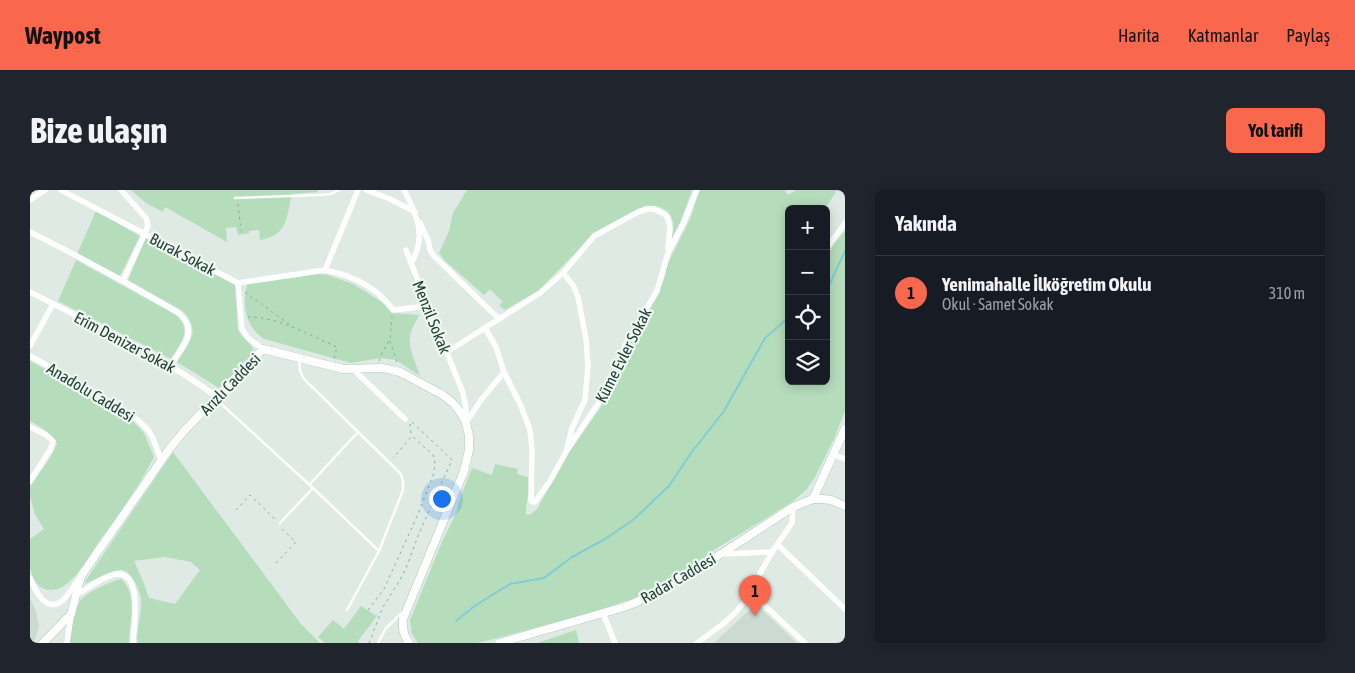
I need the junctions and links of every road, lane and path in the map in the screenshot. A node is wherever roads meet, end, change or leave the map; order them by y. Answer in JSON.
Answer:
{"nodes":[{"id":1,"x":45,"y":190,"type":"edge"},
{"id":2,"x":61,"y":190,"type":"edge"},
{"id":3,"x":121,"y":190,"type":"edge"},
{"id":4,"x":338,"y":190,"type":"edge"},
{"id":5,"x":358,"y":190,"type":"edge"},
{"id":6,"x":366,"y":190,"type":"edge"},
{"id":7,"x":404,"y":190,"type":"edge"},
{"id":8,"x":697,"y":190,"type":"edge"},
{"id":9,"x":236,"y":198,"type":"joint"},
{"id":10,"x":30,"y":200,"type":"edge"},
{"id":11,"x":415,"y":212,"type":"junction"},
{"id":12,"x":845,"y":223,"type":"edge"},
{"id":13,"x":241,"y":231,"type":"dead end"},
{"id":14,"x":30,"y":232,"type":"edge"},
{"id":15,"x":145,"y":234,"type":"junction"},
{"id":16,"x":830,"y":244,"type":"edge"},
{"id":17,"x":406,"y":250,"type":"dead end"},
{"id":18,"x":668,"y":252,"type":"junction"},
{"id":19,"x":411,"y":263,"type":"junction"},
{"id":20,"x":325,"y":270,"type":"junction"},
{"id":21,"x":563,"y":273,"type":"junction"},
{"id":22,"x":123,"y":281,"type":"junction"},
{"id":23,"x":239,"y":285,"type":"junction"},
{"id":24,"x":30,"y":292,"type":"edge"},
{"id":25,"x":53,"y":304,"type":"junction"},
{"id":26,"x":428,"y":306,"type":"junction"},
{"id":27,"x":392,"y":310,"type":"junction"},
{"id":28,"x":240,"y":318,"type":"junction"},
{"id":29,"x":499,"y":319,"type":"junction"},
{"id":30,"x":485,"y":328,"type":"junction"},
{"id":31,"x":296,"y":329,"type":"junction"},
{"id":32,"x":390,"y":340,"type":"junction"},
{"id":33,"x":30,"y":346,"type":"edge"},
{"id":34,"x":263,"y":349,"type":"junction"},
{"id":35,"x":447,"y":352,"type":"junction"},
{"id":36,"x":30,"y":356,"type":"edge"},
{"id":37,"x":299,"y":358,"type":"junction"},
{"id":38,"x":171,"y":365,"type":"junction"},
{"id":39,"x":332,"y":367,"type":"junction"},
{"id":40,"x":377,"y":368,"type":"junction"},
{"id":41,"x":353,"y":369,"type":"junction"},
{"id":42,"x":399,"y":372,"type":"junction"},
{"id":43,"x":504,"y":372,"type":"junction"},
{"id":44,"x":216,"y":397,"type":"junction"},
{"id":45,"x":405,"y":419,"type":"dead end"},
{"id":46,"x":466,"y":423,"type":"junction"},
{"id":47,"x":30,"y":426,"type":"edge"},
{"id":48,"x":845,"y":429,"type":"edge"},
{"id":49,"x":358,"y":432,"type":"junction"},
{"id":50,"x":412,"y":436,"type":"junction"},
{"id":51,"x":566,"y":452,"type":"junction"},
{"id":52,"x":834,"y":455,"type":"junction"},
{"id":53,"x":845,"y":459,"type":"edge"},
{"id":54,"x":161,"y":460,"type":"junction"},
{"id":55,"x":389,"y":463,"type":"junction"},
{"id":56,"x":30,"y":481,"type":"edge"},
{"id":57,"x":310,"y":485,"type":"junction"},
{"id":58,"x":313,"y":488,"type":"junction"},
{"id":59,"x":813,"y":499,"type":"junction"},
{"id":60,"x":845,"y":506,"type":"edge"},
{"id":61,"x":793,"y":507,"type":"junction"},
{"id":62,"x":236,"y":510,"type":"dead end"},
{"id":63,"x":280,"y":524,"type":"junction"},
{"id":64,"x":778,"y":544,"type":"junction"},
{"id":65,"x":379,"y":551,"type":"junction"},
{"id":66,"x":772,"y":552,"type":"junction"},
{"id":67,"x":721,"y":554,"type":"junction"},
{"id":68,"x":276,"y":563,"type":"dead end"},
{"id":69,"x":81,"y":576,"type":"junction"},
{"id":70,"x":30,"y":578,"type":"edge"},
{"id":71,"x":751,"y":592,"type":"junction"},
{"id":72,"x":76,"y":595,"type":"junction"},
{"id":73,"x":407,"y":608,"type":"junction"},
{"id":74,"x":845,"y":609,"type":"edge"},
{"id":75,"x":347,"y":610,"type":"dead end"},
{"id":76,"x":368,"y":610,"type":"dead end"},
{"id":77,"x":603,"y":613,"type":"junction"},
{"id":78,"x":71,"y":614,"type":"junction"},
{"id":79,"x":43,"y":643,"type":"edge"},
{"id":80,"x":67,"y":643,"type":"edge"},
{"id":81,"x":133,"y":643,"type":"edge"},
{"id":82,"x":369,"y":643,"type":"edge"},
{"id":83,"x":378,"y":643,"type":"edge"},
{"id":84,"x":410,"y":643,"type":"edge"},
{"id":85,"x":499,"y":643,"type":"edge"},
{"id":86,"x":615,"y":643,"type":"edge"},
{"id":87,"x":697,"y":643,"type":"edge"},
{"id":88,"x":805,"y":643,"type":"edge"}],
"edges":[{"from":1,"to":10,"type":"street"},
{"from":2,"to":15,"type":"street","name":"Burak Sokak"},
{"from":3,"to":15,"type":"street"},
{"from":4,"to":9,"type":"lane"},
{"from":5,"to":20,"type":"street"},
{"from":6,"to":11,"type":"street"},
{"from":7,"to":11,"type":"street","name":"Menzil Sokak"},
{"from":8,"to":18,"type":"street","name":"Küme Evler Sokak"},
{"from":9,"to":13,"type":"path"},
{"from":11,"to":19,"type":"street","name":"Menzil Sokak"},
{"from":11,"to":29,"type":"street"},
{"from":12,"to":16,"type":"street"},
{"from":14,"to":22,"type":"street"},
{"from":15,"to":22,"type":"street"},
{"from":15,"to":23,"type":"street","name":"Burak Sokak"},
{"from":17,"to":19,"type":"street"},
{"from":18,"to":21,"type":"street","name":"Küme Evler Sokak"},
{"from":18,"to":51,"type":"street","name":"Küme Evler Sokak"},
{"from":19,"to":26,"type":"street","name":"Menzil Sokak"},
{"from":20,"to":23,"type":"street"},
{"from":20,"to":27,"type":"street"},
{"from":21,"to":29,"type":"street","name":"Küme Evler Sokak"},
{"from":21,"to":51,"type":"street","name":"Küme Evler Sokak"},
{"from":22,"to":38,"type":"street"},
{"from":23,"to":28,"type":"street"},
{"from":23,"to":31,"type":"path"},
{"from":24,"to":25,"type":"street","name":"Erim Denizer Sokak"},
{"from":25,"to":33,"type":"street"},
{"from":25,"to":38,"type":"street","name":"Erim Denizer Sokak"},
{"from":26,"to":27,"type":"street"},
{"from":26,"to":35,"type":"street","name":"Menzil Sokak"},
{"from":27,"to":32,"type":"path"},
{"from":28,"to":31,"type":"path"},
{"from":28,"to":34,"type":"street"},
{"from":29,"to":30,"type":"street","name":"Küme Evler Sokak"},
{"from":30,"to":35,"type":"street","name":"Küme Evler Sokak"},
{"from":30,"to":43,"type":"street","name":"Küme Evler Sokak"},
{"from":31,"to":39,"type":"path"},
{"from":32,"to":40,"type":"path"},
{"from":32,"to":42,"type":"path"},
{"from":34,"to":37,"type":"street","name":"Arızlı Caddesi"},
{"from":34,"to":44,"type":"street","name":"Arızlı Caddesi"},
{"from":35,"to":46,"type":"street","name":"Menzil Sokak"},
{"from":36,"to":54,"type":"street","name":"Anadolu Caddesi"},
{"from":37,"to":39,"type":"street","name":"Arızlı Caddesi"},
{"from":37,"to":49,"type":"lane"},
{"from":38,"to":44,"type":"street","name":"Erim Denizer Sokak"},
{"from":39,"to":41,"type":"street","name":"Arızlı Caddesi"},
{"from":40,"to":41,"type":"street","name":"Arızlı Caddesi"},
{"from":40,"to":42,"type":"street","name":"Arızlı Caddesi"},
{"from":41,"to":45,"type":"street"},
{"from":42,"to":46,"type":"street","name":"Arızlı Caddesi"},
{"from":43,"to":46,"type":"street"},
{"from":43,"to":51,"type":"street","name":"Küme Evler Sokak"},
{"from":44,"to":54,"type":"street","name":"Arızlı Caddesi"},
{"from":44,"to":57,"type":"lane"},
{"from":46,"to":73,"type":"street"},
{"from":47,"to":56,"type":"street"},
{"from":48,"to":52,"type":"street"},
{"from":49,"to":55,"type":"lane"},
{"from":49,"to":57,"type":"lane"},
{"from":50,"to":55,"type":"path"},
{"from":50,"to":76,"type":"path"},
{"from":50,"to":82,"type":"path"},
{"from":52,"to":53,"type":"street"},
{"from":52,"to":59,"type":"street"},
{"from":54,"to":69,"type":"street","name":"Arızlı Caddesi"},
{"from":55,"to":65,"type":"lane"},
{"from":57,"to":58,"type":"lane"},
{"from":58,"to":63,"type":"lane"},
{"from":58,"to":65,"type":"lane"},
{"from":59,"to":60,"type":"street"},
{"from":59,"to":61,"type":"street","name":"Radar Caddesi"},
{"from":61,"to":64,"type":"street"},
{"from":61,"to":67,"type":"street","name":"Radar Caddesi"},
{"from":62,"to":63,"type":"path"},
{"from":63,"to":68,"type":"path"},
{"from":64,"to":66,"type":"street"},
{"from":64,"to":74,"type":"street"},
{"from":65,"to":75,"type":"lane"},
{"from":66,"to":67,"type":"street"},
{"from":66,"to":71,"type":"street"},
{"from":67,"to":77,"type":"street","name":"Radar Caddesi"},
{"from":69,"to":70,"type":"street"},
{"from":69,"to":72,"type":"street","name":"Arızlı Caddesi"},
{"from":71,"to":87,"type":"street"},
{"from":71,"to":88,"type":"street"},
{"from":72,"to":78,"type":"street","name":"Arızlı Caddesi"},
{"from":72,"to":81,"type":"street"},
{"from":73,"to":83,"type":"lane"},
{"from":73,"to":84,"type":"street"},
{"from":77,"to":85,"type":"street","name":"Radar Caddesi"},
{"from":77,"to":86,"type":"street"},
{"from":78,"to":79,"type":"street"},
{"from":78,"to":80,"type":"street"}]}
